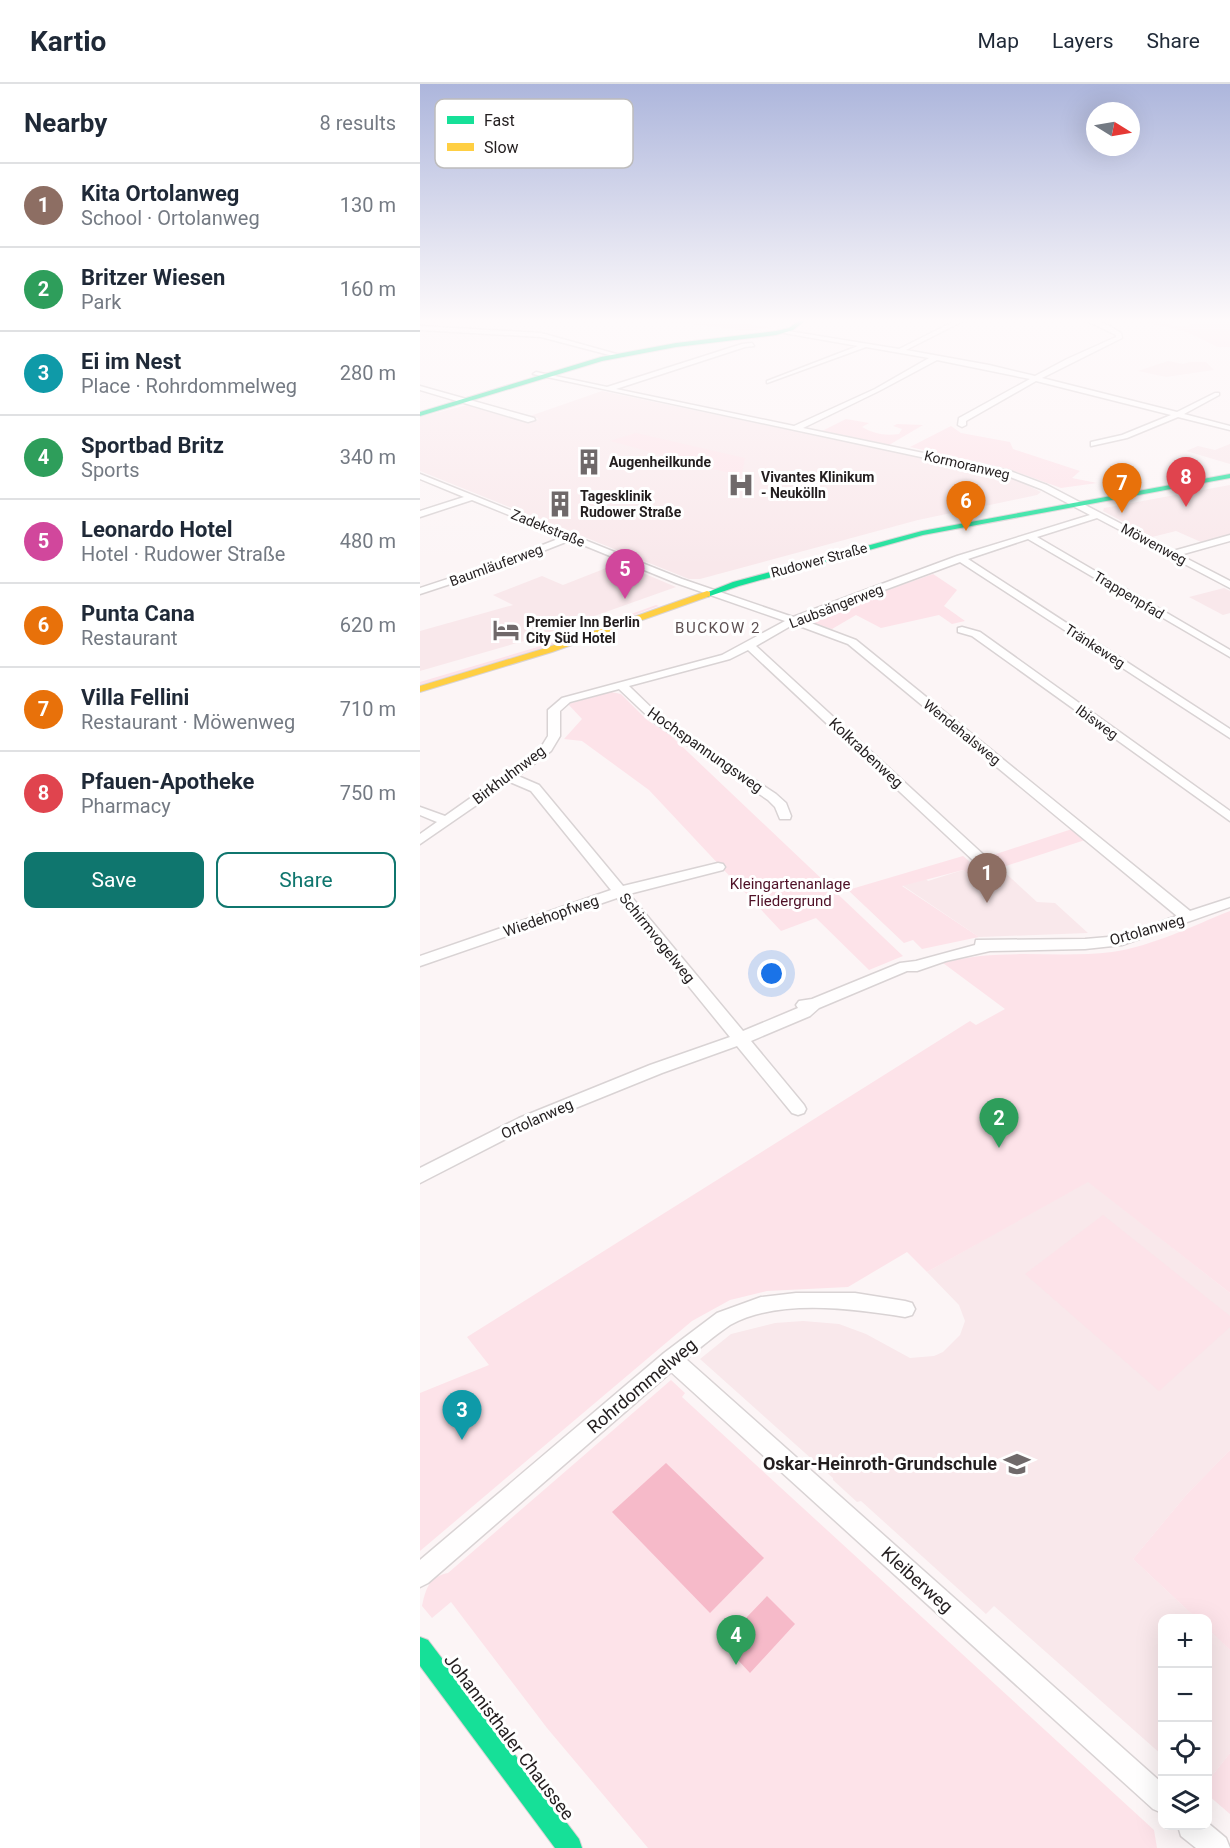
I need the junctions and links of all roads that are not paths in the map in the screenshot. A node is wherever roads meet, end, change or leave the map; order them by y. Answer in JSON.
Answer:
{"nodes":[{"id":1,"x":451,"y":402,"type":"edge"},
{"id":2,"x":473,"y":402,"type":"edge"},
{"id":3,"x":672,"y":402,"type":"edge"},
{"id":4,"x":851,"y":402,"type":"edge"},
{"id":5,"x":993,"y":402,"type":"edge"},
{"id":6,"x":1132,"y":402,"type":"edge"},
{"id":7,"x":1202,"y":402,"type":"edge"},
{"id":8,"x":420,"y":412,"type":"edge"},
{"id":9,"x":1178,"y":414,"type":"junction"},
{"id":10,"x":531,"y":420,"type":"dead end"},
{"id":11,"x":962,"y":425,"type":"dead end"},
{"id":12,"x":796,"y":428,"type":"junction"},
{"id":13,"x":1230,"y":428,"type":"edge"},
{"id":14,"x":1094,"y":444,"type":"dead end"},
{"id":15,"x":1230,"y":470,"type":"edge"},
{"id":16,"x":420,"y":476,"type":"edge"},
{"id":17,"x":1230,"y":476,"type":"edge"},
{"id":18,"x":472,"y":497,"type":"junction"},
{"id":19,"x":1063,"y":497,"type":"junction"},
{"id":20,"x":1076,"y":504,"type":"junction"},
{"id":21,"x":420,"y":514,"type":"edge"},
{"id":22,"x":1098,"y":515,"type":"junction"},
{"id":23,"x":1029,"y":536,"type":"junction"},
{"id":24,"x":571,"y":537,"type":"junction"},
{"id":25,"x":1230,"y":538,"type":"edge"},
{"id":26,"x":1173,"y":554,"type":"junction"},
{"id":27,"x":960,"y":558,"type":"junction"},
{"id":28,"x":1230,"y":585,"type":"edge"},
{"id":29,"x":696,"y":587,"type":"junction"},
{"id":30,"x":420,"y":591,"type":"edge"},
{"id":31,"x":710,"y":592,"type":"junction"},
{"id":32,"x":793,"y":621,"type":"junction"},
{"id":33,"x":962,"y":630,"type":"dead end"},
{"id":34,"x":750,"y":646,"type":"junction"},
{"id":35,"x":1230,"y":654,"type":"edge"},
{"id":36,"x":420,"y":679,"type":"edge"},
{"id":37,"x":621,"y":685,"type":"junction"},
{"id":38,"x":420,"y":689,"type":"edge"},
{"id":39,"x":574,"y":698,"type":"joint"},
{"id":40,"x":1230,"y":735,"type":"edge"},
{"id":41,"x":510,"y":777,"type":"junction"},
{"id":42,"x":420,"y":811,"type":"edge"},
{"id":43,"x":785,"y":816,"type":"dead end"},
{"id":44,"x":1230,"y":817,"type":"edge"},
{"id":45,"x":447,"y":820,"type":"junction"},
{"id":46,"x":420,"y":840,"type":"edge"},
{"id":47,"x":981,"y":860,"type":"dead end"},
{"id":48,"x":718,"y":867,"type":"dead end"},
{"id":49,"x":619,"y":892,"type":"junction"},
{"id":50,"x":1230,"y":902,"type":"edge"},
{"id":51,"x":1189,"y":918,"type":"junction"},
{"id":52,"x":420,"y":961,"type":"edge"},
{"id":53,"x":737,"y":1036,"type":"junction"},
{"id":54,"x":798,"y":1109,"type":"dead end"},
{"id":55,"x":420,"y":1176,"type":"edge"},
{"id":56,"x":905,"y":1309,"type":"dead end"},
{"id":57,"x":671,"y":1359,"type":"junction"},
{"id":58,"x":420,"y":1575,"type":"edge"},
{"id":59,"x":422,"y":1654,"type":"edge"},
{"id":60,"x":1158,"y":1796,"type":"edge"},
{"id":61,"x":1196,"y":1830,"type":"edge"},
{"id":62,"x":570,"y":1848,"type":"edge"},
{"id":63,"x":1216,"y":1848,"type":"edge"}],
"edges":[{"from":1,"to":8,"type":"main road"},
{"from":2,"to":10,"type":"street"},
{"from":3,"to":12,"type":"street","name":"Kormoranweg"},
{"from":4,"to":12,"type":"street"},
{"from":5,"to":11,"type":"street"},
{"from":6,"to":9,"type":"street"},
{"from":7,"to":9,"type":"street"},
{"from":9,"to":13,"type":"street"},
{"from":9,"to":14,"type":"street"},
{"from":12,"to":19,"type":"street","name":"Kormoranweg"},
{"from":15,"to":19,"type":"main road","name":"Rudower Straße"},
{"from":16,"to":18,"type":"street","name":"Zadekstraße"},
{"from":17,"to":20,"type":"main road","name":"Rudower Straße"},
{"from":18,"to":21,"type":"street"},
{"from":18,"to":24,"type":"street","name":"Zadekstraße"},
{"from":19,"to":20,"type":"street","name":"Kormoranweg"},
{"from":19,"to":29,"type":"main road","name":"Rudower Straße"},
{"from":20,"to":22,"type":"street","name":"Möwenweg"},
{"from":20,"to":31,"type":"main road","name":"Rudower Straße"},
{"from":22,"to":23,"type":"street","name":"Laubsängerweg"},
{"from":22,"to":26,"type":"street","name":"Möwenweg"},
{"from":23,"to":27,"type":"street","name":"Laubsängerweg"},
{"from":23,"to":35,"type":"street","name":"Trappenpfad"},
{"from":24,"to":29,"type":"street","name":"Zadekstraße"},
{"from":24,"to":30,"type":"street","name":"Baumläuferweg"},
{"from":25,"to":26,"type":"street"},
{"from":26,"to":28,"type":"street","name":"Möwenweg"},
{"from":27,"to":32,"type":"street","name":"Laubsängerweg"},
{"from":27,"to":40,"type":"street","name":"Tränkeweg"},
{"from":29,"to":31,"type":"street","name":"Zadekstraße"},
{"from":29,"to":36,"type":"main road","name":"Rudower Straße"},
{"from":31,"to":32,"type":"street","name":"Wendehalsweg"},
{"from":31,"to":38,"type":"main road","name":"Rudower Straße"},
{"from":32,"to":34,"type":"street","name":"Laubsängerweg"},
{"from":32,"to":51,"type":"street","name":"Wendehalsweg"},
{"from":33,"to":44,"type":"street","name":"Ibisweg"},
{"from":34,"to":37,"type":"street","name":"Laubsängerweg"},
{"from":34,"to":47,"type":"street","name":"Kolkrabenweg"},
{"from":37,"to":39,"type":"street","name":"Laubsängerweg"},
{"from":37,"to":43,"type":"street","name":"Hochspannungsweg"},
{"from":39,"to":41,"type":"street","name":"Birkhuhnweg"},
{"from":41,"to":45,"type":"street","name":"Birkhuhnweg"},
{"from":41,"to":49,"type":"street","name":"Schirmvogelweg"},
{"from":42,"to":45,"type":"street"},
{"from":45,"to":46,"type":"street","name":"Birkhuhnweg"},
{"from":48,"to":49,"type":"street","name":"Wiedehopfweg"},
{"from":49,"to":52,"type":"street","name":"Wiedehopfweg"},
{"from":49,"to":53,"type":"street","name":"Schirmvogelweg"},
{"from":50,"to":51,"type":"street","name":"Ortolanweg"},
{"from":51,"to":53,"type":"street","name":"Ortolanweg"},
{"from":53,"to":54,"type":"street","name":"Schirmvogelweg"},
{"from":53,"to":55,"type":"street","name":"Ortolanweg"},
{"from":56,"to":57,"type":"street","name":"Rohrdommelweg"},
{"from":57,"to":58,"type":"street","name":"Rohrdommelweg"},
{"from":57,"to":60,"type":"street","name":"Kleiberweg"},
{"from":59,"to":62,"type":"main road","name":"Johannisthaler Chaussee"},
{"from":61,"to":63,"type":"street"}]}
